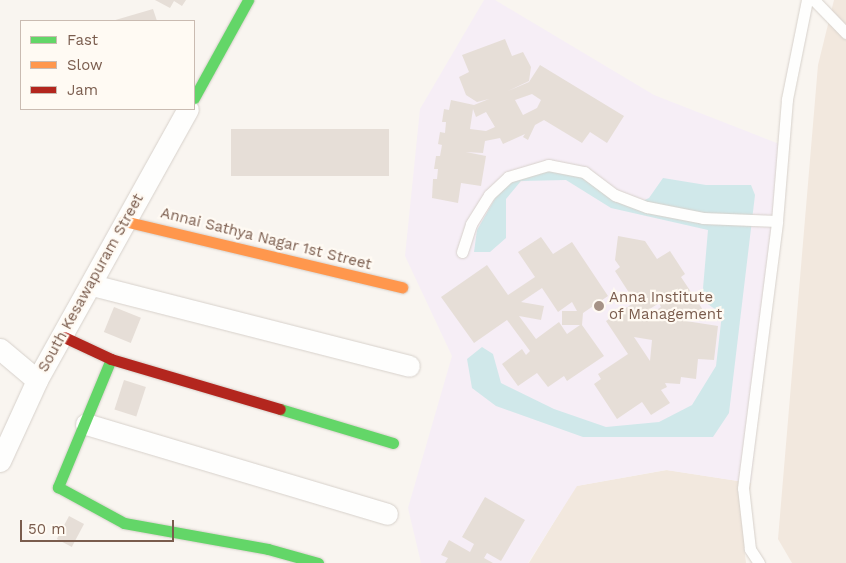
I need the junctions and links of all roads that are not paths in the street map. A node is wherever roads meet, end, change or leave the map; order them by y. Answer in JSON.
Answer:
{"nodes":[{"id":1,"x":248,"y":0,"type":"edge"},
{"id":2,"x":807,"y":0,"type":"edge"},
{"id":3,"x":814,"y":0,"type":"edge"},
{"id":4,"x":846,"y":33,"type":"edge"},
{"id":5,"x":195,"y":96,"type":"edge"},
{"id":6,"x":187,"y":110,"type":"edge"},
{"id":7,"x":124,"y":221,"type":"junction"},
{"id":8,"x":777,"y":221,"type":"junction"},
{"id":9,"x":462,"y":252,"type":"dead end"},
{"id":10,"x":92,"y":284,"type":"junction"},
{"id":11,"x":402,"y":287,"type":"dead end"},
{"id":12,"x":64,"y":337,"type":"junction"},
{"id":13,"x":0,"y":349,"type":"edge"},
{"id":14,"x":111,"y":359,"type":"junction"},
{"id":15,"x":409,"y":366,"type":"dead end"},
{"id":16,"x":37,"y":380,"type":"junction"},
{"id":17,"x":86,"y":424,"type":"junction"},
{"id":18,"x":393,"y":443,"type":"dead end"},
{"id":19,"x":1,"y":455,"type":"edge"},
{"id":20,"x":387,"y":514,"type":"dead end"},
{"id":21,"x":318,"y":563,"type":"edge"},
{"id":22,"x":760,"y":563,"type":"edge"}],
"edges":[{"from":1,"to":5,"type":"street"},
{"from":2,"to":8,"type":"lane"},
{"from":3,"to":4,"type":"lane"},
{"from":6,"to":7,"type":"street","name":"South Kesawapuram Street"},
{"from":7,"to":10,"type":"street","name":"South Kesawapuram Street"},
{"from":7,"to":11,"type":"street","name":"Annai Sathya Nagar 1st Street"},
{"from":8,"to":9,"type":"lane"},
{"from":8,"to":22,"type":"lane"},
{"from":10,"to":12,"type":"street","name":"South Kesawapuram Street"},
{"from":10,"to":15,"type":"street"},
{"from":12,"to":14,"type":"street"},
{"from":12,"to":16,"type":"street","name":"South Kesawapuram Street"},
{"from":13,"to":16,"type":"street"},
{"from":14,"to":17,"type":"street"},
{"from":14,"to":18,"type":"street"},
{"from":16,"to":19,"type":"street","name":"South Kesawapuram Street"},
{"from":17,"to":20,"type":"street"},
{"from":17,"to":21,"type":"street"}]}
